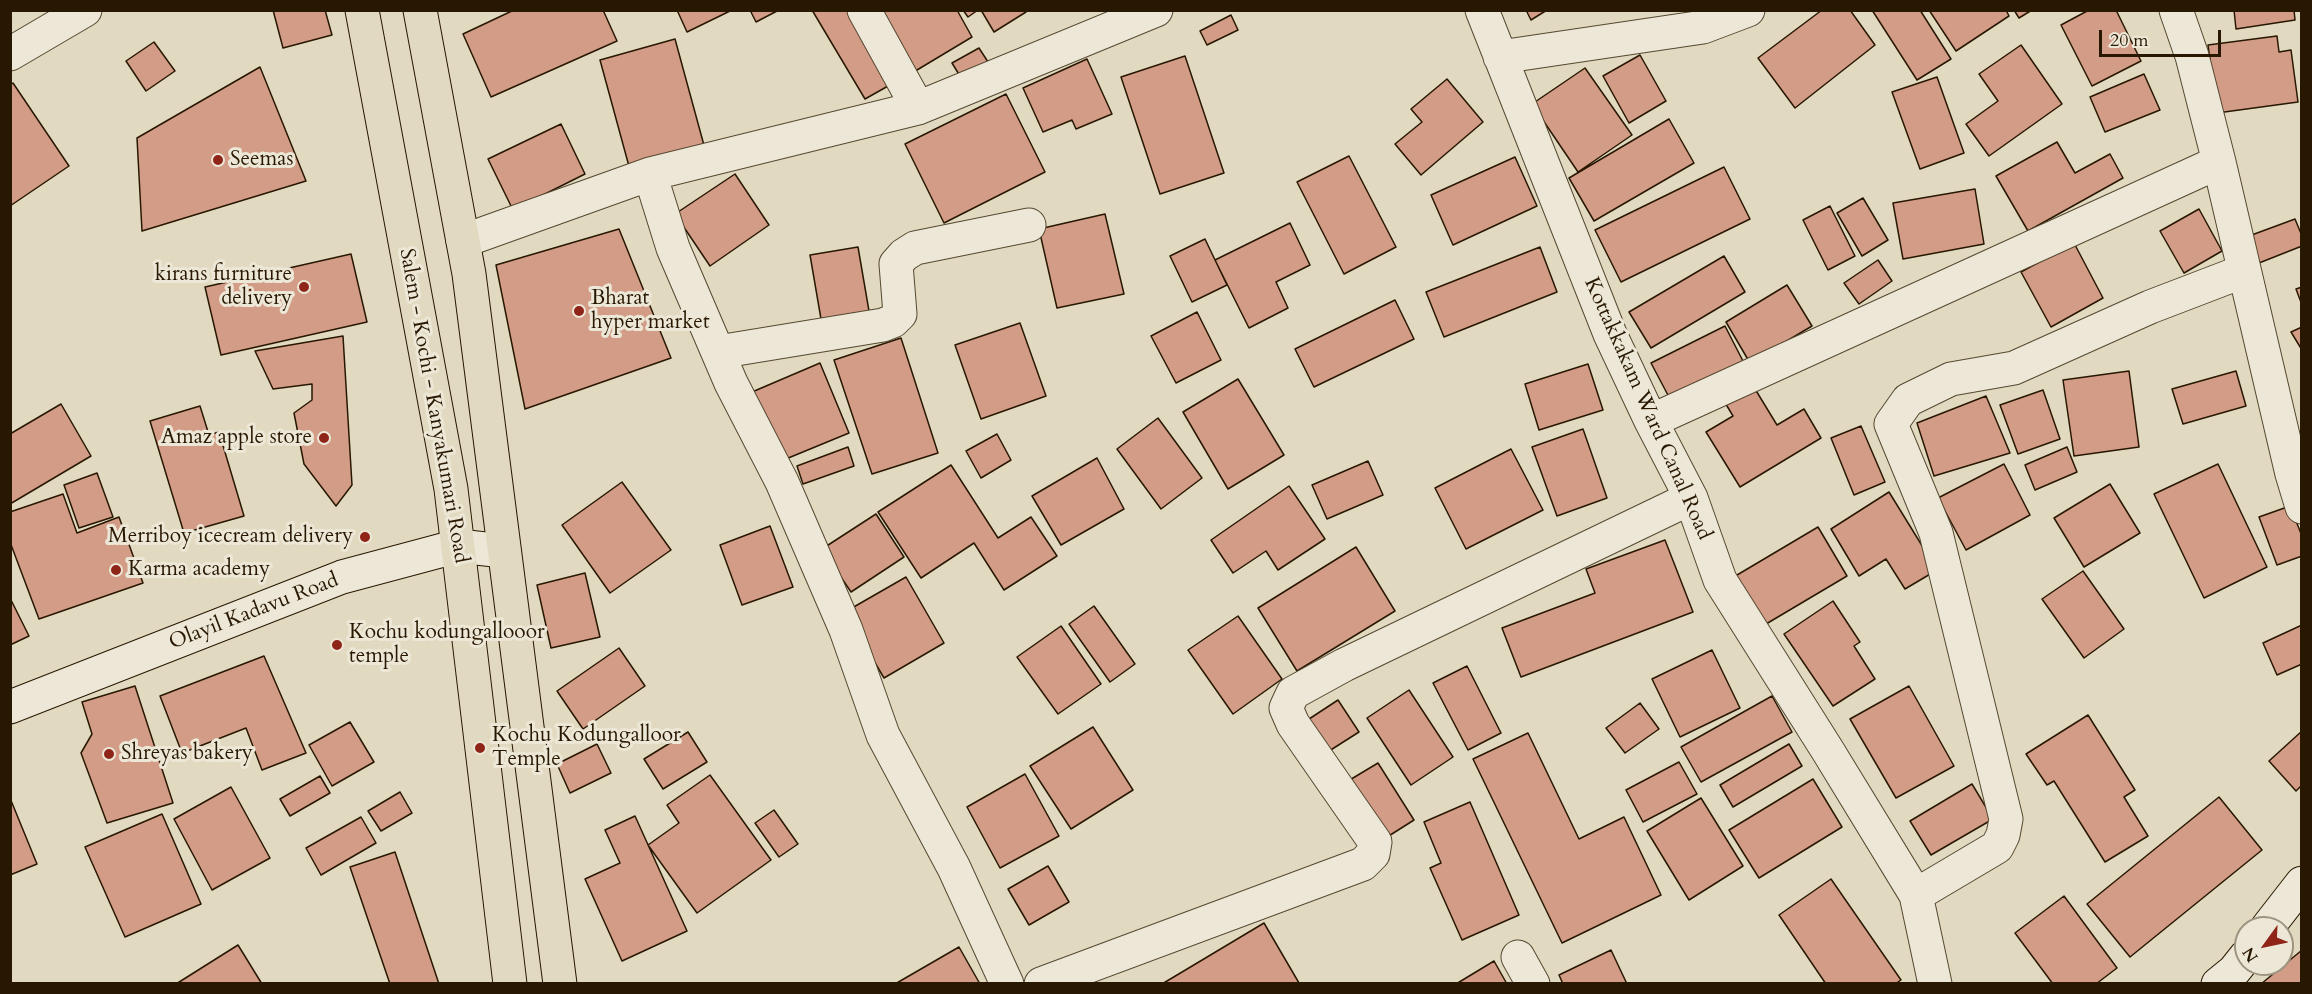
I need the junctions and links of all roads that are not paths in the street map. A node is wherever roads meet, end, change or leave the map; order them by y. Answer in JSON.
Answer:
{"nodes":[{"id":1,"x":85,"y":10,"type":"edge"},
{"id":2,"x":362,"y":10,"type":"edge"},
{"id":3,"x":420,"y":10,"type":"edge"},
{"id":4,"x":864,"y":10,"type":"edge"},
{"id":5,"x":1156,"y":10,"type":"edge"},
{"id":6,"x":1482,"y":10,"type":"edge"},
{"id":7,"x":1748,"y":10,"type":"edge"},
{"id":8,"x":2176,"y":10,"type":"edge"},
{"id":9,"x":10,"y":54,"type":"edge"},
{"id":10,"x":1500,"y":57,"type":"junction"},
{"id":11,"x":918,"y":108,"type":"junction"},
{"id":12,"x":2219,"y":162,"type":"junction"},
{"id":13,"x":650,"y":174,"type":"junction"},
{"id":14,"x":1029,"y":225,"type":"dead end"},
{"id":15,"x":462,"y":241,"type":"junction"},
{"id":16,"x":2244,"y":271,"type":"junction"},
{"id":17,"x":718,"y":352,"type":"junction"},
{"id":18,"x":1651,"y":421,"type":"junction"},
{"id":19,"x":1691,"y":498,"type":"junction"},
{"id":20,"x":2301,"y":507,"type":"edge"},
{"id":21,"x":458,"y":546,"type":"junction"},
{"id":22,"x":504,"y":551,"type":"junction"},
{"id":23,"x":10,"y":706,"type":"edge"},
{"id":24,"x":2301,"y":883,"type":"edge"},
{"id":25,"x":1916,"y":896,"type":"junction"},
{"id":26,"x":2276,"y":916,"type":"edge"},
{"id":27,"x":2234,"y":971,"type":"edge"},
{"id":28,"x":510,"y":984,"type":"edge"},
{"id":29,"x":560,"y":984,"type":"edge"},
{"id":30,"x":1007,"y":984,"type":"edge"},
{"id":31,"x":1041,"y":984,"type":"edge"},
{"id":32,"x":1935,"y":984,"type":"edge"},
{"id":33,"x":2218,"y":984,"type":"edge"}],
"edges":[{"from":1,"to":9,"type":"street"},
{"from":2,"to":21,"type":"main road","name":"Salem - Kochi - Kanyakumari Road"},
{"from":3,"to":15,"type":"main road"},
{"from":4,"to":11,"type":"street"},
{"from":5,"to":11,"type":"street"},
{"from":6,"to":10,"type":"street","name":"Kottakkakam Ward Canal Road"},
{"from":7,"to":10,"type":"street"},
{"from":8,"to":12,"type":"street"},
{"from":10,"to":18,"type":"street","name":"Kottakkakam Ward Canal Road"},
{"from":11,"to":13,"type":"street"},
{"from":12,"to":16,"type":"street"},
{"from":12,"to":18,"type":"street"},
{"from":13,"to":15,"type":"street"},
{"from":13,"to":17,"type":"street"},
{"from":14,"to":17,"type":"street"},
{"from":15,"to":22,"type":"main road"},
{"from":16,"to":20,"type":"street"},
{"from":16,"to":25,"type":"street"},
{"from":17,"to":30,"type":"street"},
{"from":18,"to":19,"type":"street","name":"Kottakkakam Ward Canal Road"},
{"from":19,"to":25,"type":"street","name":"Kottakkakam Ward Canal Road"},
{"from":19,"to":31,"type":"street"},
{"from":21,"to":22,"type":"street","name":"Olayil Kadavu Road"},
{"from":21,"to":23,"type":"street","name":"Olayil Kadavu Road"},
{"from":21,"to":28,"type":"main road","name":"Salem - Kochi - Kanyakumari Road"},
{"from":22,"to":29,"type":"main road"},
{"from":24,"to":26,"type":"street"},
{"from":25,"to":32,"type":"street","name":"Kottakkakam Ward Canal Road"},
{"from":27,"to":33,"type":"street"}]}
